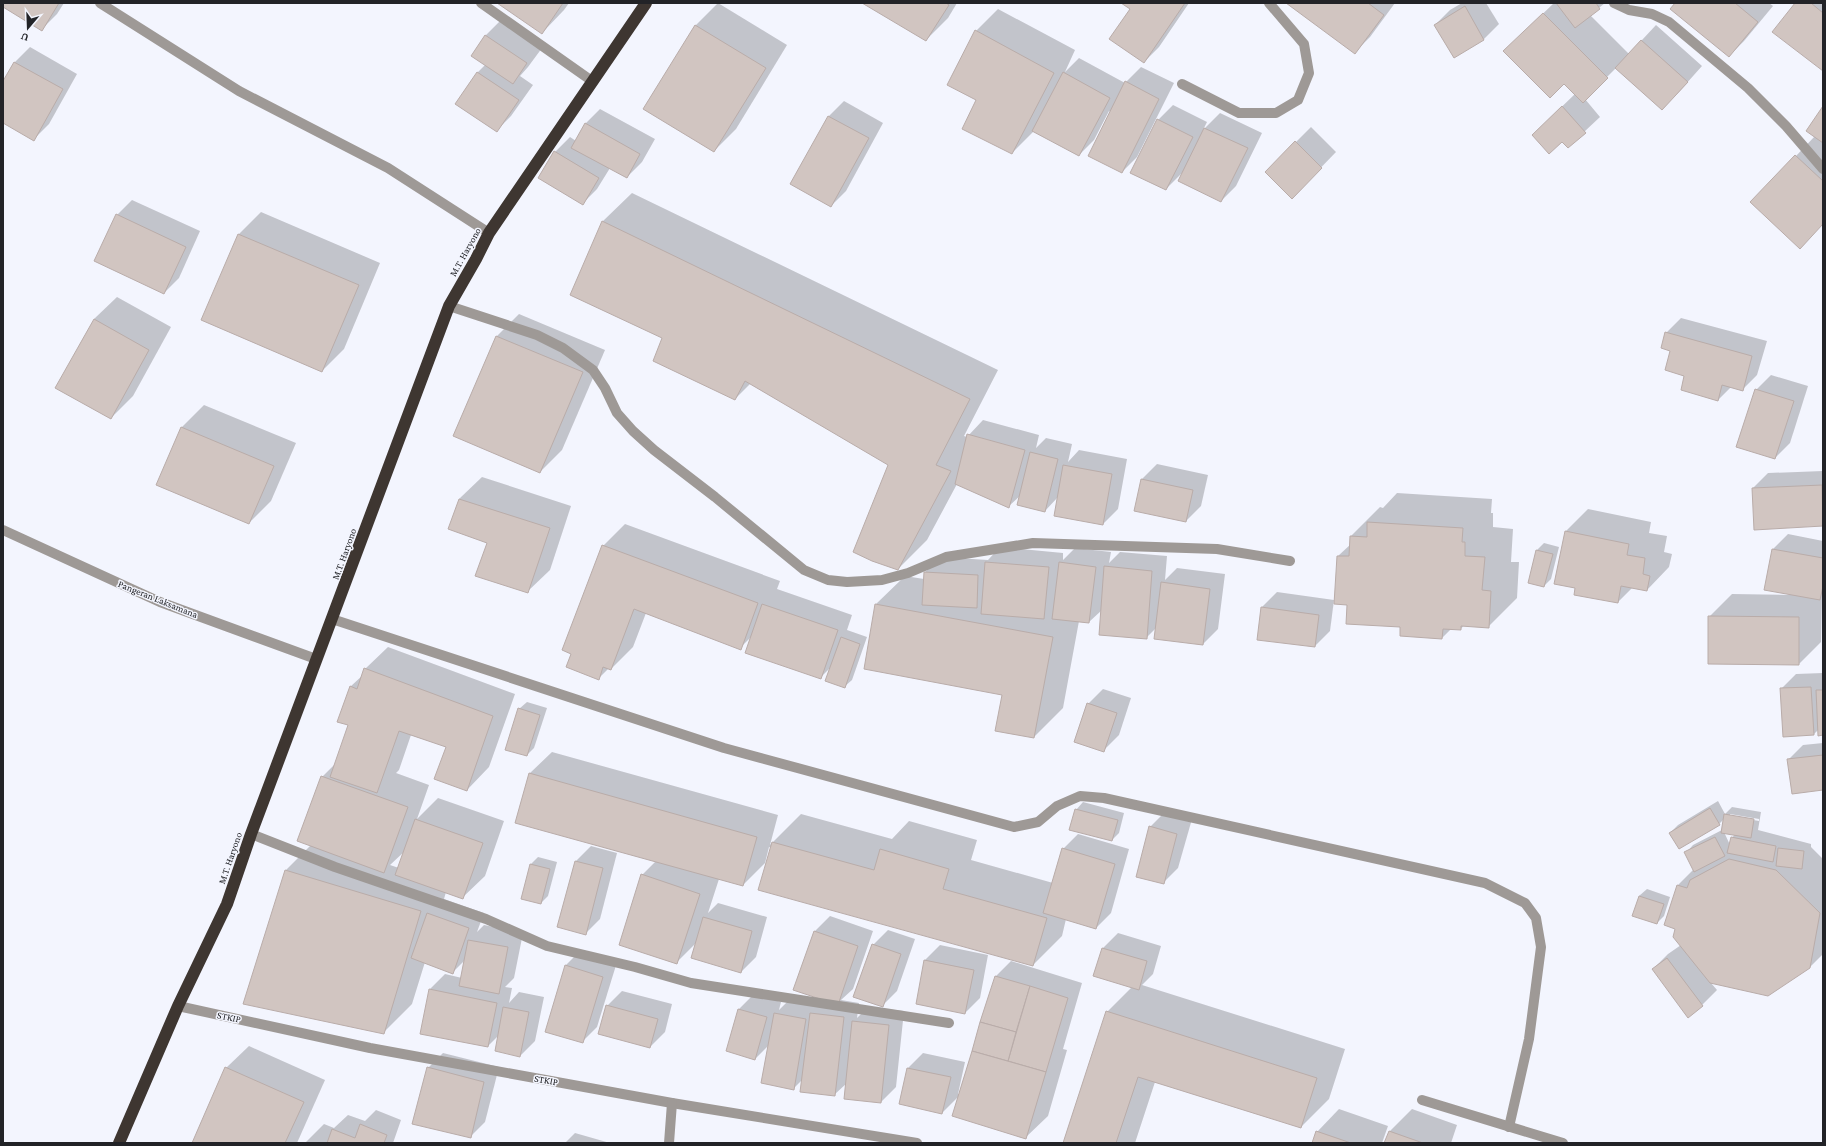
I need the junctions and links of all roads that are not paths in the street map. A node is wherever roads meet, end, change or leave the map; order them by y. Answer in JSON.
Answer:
{"nodes":[{"id":1,"x":100,"y":3,"type":"edge"},
{"id":2,"x":481,"y":3,"type":"edge"},
{"id":3,"x":646,"y":3,"type":"edge"},
{"id":4,"x":1269,"y":3,"type":"edge"},
{"id":5,"x":1614,"y":3,"type":"edge"},
{"id":6,"x":592,"y":81,"type":"junction"},
{"id":7,"x":1182,"y":84,"type":"dead end"},
{"id":8,"x":1823,"y":169,"type":"edge"},
{"id":9,"x":489,"y":233,"type":"junction"},
{"id":10,"x":449,"y":306,"type":"junction"},
{"id":11,"x":3,"y":530,"type":"edge"},
{"id":12,"x":1290,"y":561,"type":"dead end"},
{"id":13,"x":332,"y":619,"type":"junction"},
{"id":14,"x":316,"y":659,"type":"junction"},
{"id":15,"x":251,"y":834,"type":"junction"},
{"id":16,"x":178,"y":1006,"type":"junction"},
{"id":17,"x":949,"y":1023,"type":"dead end"},
{"id":18,"x":1422,"y":1100,"type":"dead end"},
{"id":19,"x":672,"y":1103,"type":"junction"},
{"id":20,"x":1509,"y":1127,"type":"junction"},
{"id":21,"x":119,"y":1143,"type":"edge"},
{"id":22,"x":669,"y":1143,"type":"edge"},
{"id":23,"x":917,"y":1143,"type":"edge"},
{"id":24,"x":1563,"y":1143,"type":"edge"}],
"edges":[{"from":1,"to":9,"type":"street"},
{"from":2,"to":6,"type":"street"},
{"from":3,"to":6,"type":"highway","name":"M.T. Haryono"},
{"from":4,"to":7,"type":"street"},
{"from":5,"to":8,"type":"street"},
{"from":6,"to":9,"type":"highway","name":"M.T. Haryono"},
{"from":9,"to":10,"type":"highway","name":"M.T. Haryono"},
{"from":10,"to":12,"type":"street"},
{"from":10,"to":13,"type":"highway","name":"M.T. Haryono"},
{"from":11,"to":14,"type":"street","name":"Pangeran Laksamana"},
{"from":13,"to":14,"type":"highway","name":"M.T. Haryono"},
{"from":13,"to":20,"type":"street"},
{"from":14,"to":15,"type":"highway","name":"M.T. Haryono"},
{"from":15,"to":16,"type":"highway","name":"M.T. Haryono"},
{"from":15,"to":17,"type":"street"},
{"from":16,"to":19,"type":"street","name":"STKIP"},
{"from":16,"to":21,"type":"highway","name":"M.T. Haryono"},
{"from":18,"to":20,"type":"street"},
{"from":19,"to":22,"type":"street"},
{"from":19,"to":23,"type":"street","name":"STKIP"},
{"from":20,"to":24,"type":"street"}]}
